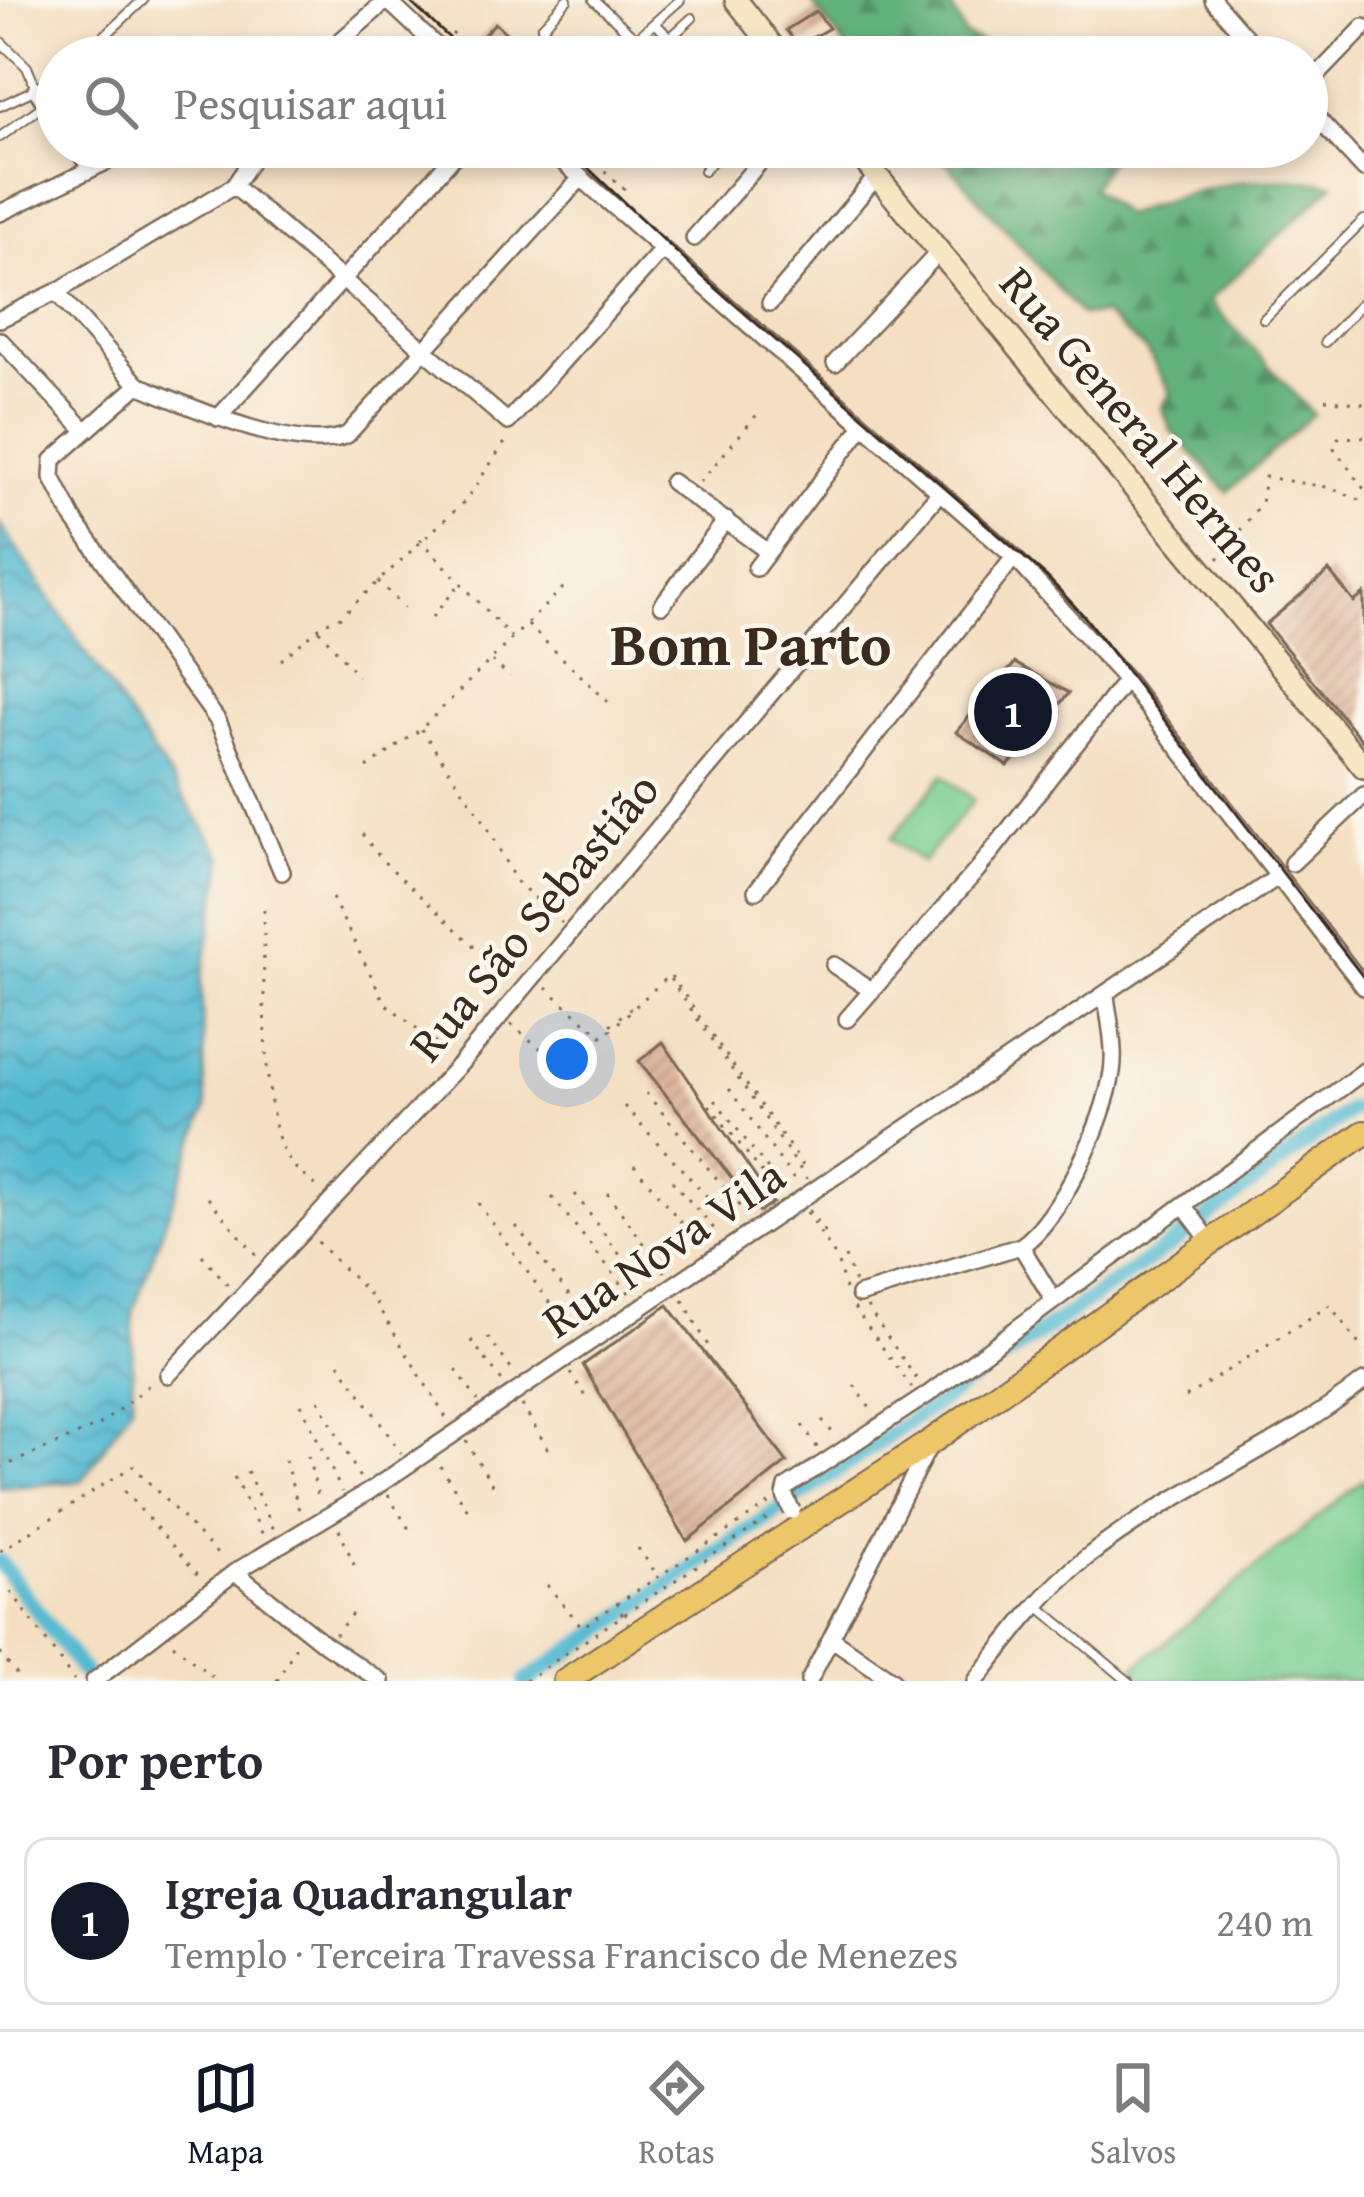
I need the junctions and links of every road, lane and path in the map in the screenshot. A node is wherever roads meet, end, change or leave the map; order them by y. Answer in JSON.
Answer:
{"nodes":[{"id":1,"x":143,"y":0,"type":"edge"},
{"id":2,"x":387,"y":0,"type":"edge"},
{"id":3,"x":567,"y":0,"type":"edge"},
{"id":4,"x":594,"y":0,"type":"edge"},
{"id":5,"x":680,"y":0,"type":"edge"},
{"id":6,"x":736,"y":0,"type":"edge"},
{"id":7,"x":1213,"y":0,"type":"edge"},
{"id":8,"x":132,"y":4,"type":"edge"},
{"id":9,"x":692,"y":18,"type":"dead end"},
{"id":10,"x":655,"y":23,"type":"junction"},
{"id":11,"x":1364,"y":27,"type":"edge"},
{"id":12,"x":452,"y":33,"type":"dead end"},
{"id":13,"x":102,"y":36,"type":"edge"},
{"id":14,"x":346,"y":36,"type":"edge"},
{"id":15,"x":426,"y":36,"type":"edge"},
{"id":16,"x":455,"y":36,"type":"edge"},
{"id":17,"x":549,"y":36,"type":"edge"},
{"id":18,"x":632,"y":36,"type":"edge"},
{"id":19,"x":637,"y":36,"type":"edge"},
{"id":20,"x":666,"y":36,"type":"edge"},
{"id":21,"x":672,"y":36,"type":"edge"},
{"id":22,"x":765,"y":36,"type":"edge"},
{"id":23,"x":1245,"y":36,"type":"edge"},
{"id":24,"x":0,"y":41,"type":"edge"},
{"id":25,"x":1328,"y":64,"type":"edge"},
{"id":26,"x":36,"y":87,"type":"edge"},
{"id":27,"x":36,"y":97,"type":"edge"},
{"id":28,"x":36,"y":100,"type":"edge"},
{"id":29,"x":0,"y":106,"type":"edge"},
{"id":30,"x":1328,"y":128,"type":"edge"},
{"id":31,"x":0,"y":137,"type":"edge"},
{"id":32,"x":1362,"y":162,"type":"edge"},
{"id":33,"x":246,"y":168,"type":"edge"},
{"id":34,"x":443,"y":168,"type":"edge"},
{"id":35,"x":569,"y":168,"type":"edge"},
{"id":36,"x":601,"y":168,"type":"edge"},
{"id":37,"x":706,"y":168,"type":"edge"},
{"id":38,"x":755,"y":168,"type":"edge"},
{"id":39,"x":869,"y":168,"type":"edge"},
{"id":40,"x":91,"y":169,"type":"edge"},
{"id":41,"x":704,"y":171,"type":"dead end"},
{"id":42,"x":876,"y":177,"type":"junction"},
{"id":43,"x":580,"y":178,"type":"junction"},
{"id":44,"x":234,"y":186,"type":"junction"},
{"id":45,"x":626,"y":190,"type":"dead end"},
{"id":46,"x":0,"y":213,"type":"edge"},
{"id":47,"x":1364,"y":220,"type":"edge"},
{"id":48,"x":694,"y":238,"type":"dead end"},
{"id":49,"x":662,"y":250,"type":"junction"},
{"id":50,"x":939,"y":252,"type":"junction"},
{"id":51,"x":344,"y":278,"type":"junction"},
{"id":52,"x":56,"y":292,"type":"junction"},
{"id":53,"x":1364,"y":302,"type":"edge"},
{"id":54,"x":770,"y":303,"type":"dead end"},
{"id":55,"x":0,"y":319,"type":"edge"},
{"id":56,"x":1264,"y":319,"type":"dead end"},
{"id":57,"x":0,"y":340,"type":"edge"},
{"id":58,"x":1325,"y":342,"type":"dead end"},
{"id":59,"x":427,"y":351,"type":"junction"},
{"id":60,"x":835,"y":362,"type":"dead end"},
{"id":61,"x":138,"y":385,"type":"junction"},
{"id":62,"x":1325,"y":399,"type":"dead end"},
{"id":63,"x":1364,"y":404,"type":"edge"},
{"id":64,"x":760,"y":411,"type":"dead end"},
{"id":65,"x":218,"y":418,"type":"junction"},
{"id":66,"x":508,"y":422,"type":"junction"},
{"id":67,"x":862,"y":427,"type":"junction"},
{"id":68,"x":84,"y":429,"type":"junction"},
{"id":69,"x":1364,"y":437,"type":"edge"},
{"id":70,"x":672,"y":482,"type":"dead end"},
{"id":71,"x":1364,"y":490,"type":"edge"},
{"id":72,"x":940,"y":492,"type":"junction"},
{"id":73,"x":691,"y":493,"type":"junction"},
{"id":74,"x":1364,"y":502,"type":"edge"},
{"id":75,"x":726,"y":520,"type":"junction"},
{"id":76,"x":420,"y":539,"type":"junction"},
{"id":77,"x":767,"y":551,"type":"junction"},
{"id":78,"x":1014,"y":557,"type":"junction"},
{"id":79,"x":756,"y":568,"type":"dead end"},
{"id":80,"x":1208,"y":572,"type":"junction"},
{"id":81,"x":376,"y":580,"type":"junction"},
{"id":82,"x":568,"y":582,"type":"dead end"},
{"id":83,"x":461,"y":583,"type":"junction"},
{"id":84,"x":662,"y":605,"type":"dead end"},
{"id":85,"x":404,"y":608,"type":"dead end"},
{"id":86,"x":432,"y":617,"type":"dead end"},
{"id":87,"x":526,"y":624,"type":"junction"},
{"id":88,"x":318,"y":629,"type":"junction"},
{"id":89,"x":512,"y":639,"type":"junction"},
{"id":90,"x":280,"y":660,"type":"dead end"},
{"id":91,"x":490,"y":660,"type":"junction"},
{"id":92,"x":358,"y":676,"type":"dead end"},
{"id":93,"x":510,"y":677,"type":"dead end"},
{"id":94,"x":1126,"y":680,"type":"junction"},
{"id":95,"x":608,"y":702,"type":"dead end"},
{"id":96,"x":422,"y":729,"type":"junction"},
{"id":97,"x":1364,"y":767,"type":"edge"},
{"id":98,"x":367,"y":768,"type":"dead end"},
{"id":99,"x":1364,"y":795,"type":"edge"},
{"id":100,"x":362,"y":834,"type":"dead end"},
{"id":101,"x":1292,"y":863,"type":"dead end"},
{"id":102,"x":282,"y":872,"type":"dead end"},
{"id":103,"x":1276,"y":878,"type":"junction"},
{"id":104,"x":756,"y":892,"type":"dead end"},
{"id":105,"x":332,"y":898,"type":"dead end"},
{"id":106,"x":264,"y":909,"type":"dead end"},
{"id":107,"x":572,"y":932,"type":"junction"},
{"id":108,"x":834,"y":965,"type":"dead end"},
{"id":109,"x":531,"y":975,"type":"dead end"},
{"id":110,"x":1364,"y":987,"type":"edge"},
{"id":111,"x":522,"y":992,"type":"junction"},
{"id":112,"x":872,"y":992,"type":"junction"},
{"id":113,"x":1106,"y":997,"type":"junction"},
{"id":114,"x":501,"y":1016,"type":"junction"},
{"id":115,"x":847,"y":1018,"type":"dead end"},
{"id":116,"x":610,"y":1025,"type":"dead end"},
{"id":117,"x":461,"y":1063,"type":"junction"},
{"id":118,"x":558,"y":1063,"type":"dead end"},
{"id":119,"x":1364,"y":1071,"type":"edge"},
{"id":120,"x":729,"y":1089,"type":"dead end"},
{"id":121,"x":646,"y":1093,"type":"dead end"},
{"id":122,"x":715,"y":1100,"type":"dead end"},
{"id":123,"x":710,"y":1105,"type":"dead end"},
{"id":124,"x":624,"y":1106,"type":"dead end"},
{"id":125,"x":1364,"y":1112,"type":"edge"},
{"id":126,"x":1364,"y":1133,"type":"edge"},
{"id":127,"x":1322,"y":1163,"type":"junction"},
{"id":128,"x":634,"y":1165,"type":"dead end"},
{"id":129,"x":672,"y":1181,"type":"dead end"},
{"id":130,"x":607,"y":1193,"type":"dead end"},
{"id":131,"x":575,"y":1194,"type":"dead end"},
{"id":132,"x":552,"y":1197,"type":"dead end"},
{"id":133,"x":208,"y":1198,"type":"dead end"},
{"id":134,"x":805,"y":1200,"type":"junction"},
{"id":135,"x":334,"y":1201,"type":"junction"},
{"id":136,"x":478,"y":1203,"type":"dead end"},
{"id":137,"x":1187,"y":1210,"type":"junction"},
{"id":138,"x":516,"y":1226,"type":"dead end"},
{"id":139,"x":307,"y":1232,"type":"junction"},
{"id":140,"x":1207,"y":1236,"type":"junction"},
{"id":141,"x":829,"y":1238,"type":"dead end"},
{"id":142,"x":745,"y":1239,"type":"junction"},
{"id":143,"x":1021,"y":1246,"type":"junction"},
{"id":144,"x":202,"y":1255,"type":"dead end"},
{"id":145,"x":845,"y":1257,"type":"dead end"},
{"id":146,"x":713,"y":1260,"type":"junction"},
{"id":147,"x":270,"y":1271,"type":"junction"},
{"id":148,"x":675,"y":1286,"type":"junction"},
{"id":149,"x":859,"y":1295,"type":"junction"},
{"id":150,"x":241,"y":1300,"type":"junction"},
{"id":151,"x":1054,"y":1301,"type":"junction"},
{"id":152,"x":647,"y":1305,"type":"junction"},
{"id":153,"x":600,"y":1336,"type":"junction"},
{"id":154,"x":488,"y":1337,"type":"dead end"},
{"id":155,"x":471,"y":1340,"type":"dead end"},
{"id":156,"x":581,"y":1348,"type":"junction"},
{"id":157,"x":712,"y":1351,"type":"dead end"},
{"id":158,"x":1364,"y":1352,"type":"edge"},
{"id":159,"x":562,"y":1361,"type":"junction"},
{"id":160,"x":339,"y":1363,"type":"dead end"},
{"id":161,"x":456,"y":1370,"type":"dead end"},
{"id":162,"x":168,"y":1375,"type":"dead end"},
{"id":163,"x":1364,"y":1381,"type":"edge"},
{"id":164,"x":854,"y":1385,"type":"dead end"},
{"id":165,"x":517,"y":1392,"type":"junction"},
{"id":166,"x":921,"y":1393,"type":"junction"},
{"id":167,"x":1186,"y":1397,"type":"dead end"},
{"id":168,"x":319,"y":1400,"type":"dead end"},
{"id":169,"x":590,"y":1402,"type":"dead end"},
{"id":170,"x":301,"y":1404,"type":"dead end"},
{"id":171,"x":486,"y":1412,"type":"junction"},
{"id":172,"x":822,"y":1420,"type":"dead end"},
{"id":173,"x":802,"y":1425,"type":"dead end"},
{"id":174,"x":881,"y":1426,"type":"junction"},
{"id":175,"x":458,"y":1431,"type":"junction"},
{"id":176,"x":932,"y":1441,"type":"junction"},
{"id":177,"x":846,"y":1448,"type":"junction"},
{"id":178,"x":548,"y":1449,"type":"dead end"},
{"id":179,"x":430,"y":1450,"type":"junction"},
{"id":180,"x":308,"y":1456,"type":"dead end"},
{"id":181,"x":285,"y":1460,"type":"dead end"},
{"id":182,"x":827,"y":1461,"type":"junction"},
{"id":183,"x":408,"y":1465,"type":"junction"},
{"id":184,"x":247,"y":1471,"type":"dead end"},
{"id":185,"x":234,"y":1477,"type":"dead end"},
{"id":186,"x":374,"y":1488,"type":"junction"},
{"id":187,"x":124,"y":1491,"type":"dead end"},
{"id":188,"x":496,"y":1491,"type":"dead end"},
{"id":189,"x":348,"y":1505,"type":"junction"},
{"id":190,"x":787,"y":1508,"type":"junction"},
{"id":191,"x":468,"y":1510,"type":"dead end"},
{"id":192,"x":328,"y":1516,"type":"junction"},
{"id":193,"x":409,"y":1529,"type":"dead end"},
{"id":194,"x":305,"y":1531,"type":"junction"},
{"id":195,"x":276,"y":1548,"type":"junction"},
{"id":196,"x":638,"y":1548,"type":"dead end"},
{"id":197,"x":0,"y":1551,"type":"edge"},
{"id":198,"x":232,"y":1569,"type":"junction"},
{"id":199,"x":357,"y":1572,"type":"dead end"},
{"id":200,"x":659,"y":1577,"type":"junction"},
{"id":201,"x":547,"y":1585,"type":"dead end"},
{"id":202,"x":212,"y":1589,"type":"junction"},
{"id":203,"x":11,"y":1591,"type":"dead end"},
{"id":204,"x":616,"y":1605,"type":"junction"},
{"id":205,"x":1036,"y":1605,"type":"junction"},
{"id":206,"x":354,"y":1611,"type":"dead end"},
{"id":207,"x":628,"y":1623,"type":"dead end"},
{"id":208,"x":306,"y":1629,"type":"junction"},
{"id":209,"x":157,"y":1630,"type":"junction"},
{"id":210,"x":831,"y":1638,"type":"junction"},
{"id":211,"x":326,"y":1645,"type":"junction"},
{"id":212,"x":0,"y":1653,"type":"edge"},
{"id":213,"x":95,"y":1680,"type":"edge"},
{"id":214,"x":22,"y":1681,"type":"edge"},
{"id":215,"x":74,"y":1681,"type":"edge"},
{"id":216,"x":217,"y":1681,"type":"edge"},
{"id":217,"x":277,"y":1681,"type":"edge"},
{"id":218,"x":380,"y":1681,"type":"edge"},
{"id":219,"x":525,"y":1681,"type":"edge"},
{"id":220,"x":565,"y":1681,"type":"edge"},
{"id":221,"x":809,"y":1681,"type":"edge"},
{"id":222,"x":893,"y":1681,"type":"edge"},
{"id":223,"x":976,"y":1681,"type":"edge"},
{"id":224,"x":1128,"y":1681,"type":"edge"}],
"edges":[{"from":1,"to":8,"type":"lane"},
{"from":2,"to":14,"type":"street"},
{"from":2,"to":15,"type":"street"},
{"from":3,"to":17,"type":"lane"},
{"from":4,"to":18,"type":"lane"},
{"from":5,"to":10,"type":"lane"},
{"from":6,"to":22,"type":"street"},
{"from":7,"to":23,"type":"street"},
{"from":8,"to":13,"type":"lane"},
{"from":9,"to":21,"type":"lane"},
{"from":10,"to":19,"type":"lane"},
{"from":10,"to":20,"type":"lane"},
{"from":11,"to":25,"type":"street"},
{"from":12,"to":16,"type":"path"},
{"from":24,"to":26,"type":"lane"},
{"from":27,"to":29,"type":"lane"},
{"from":28,"to":31,"type":"lane"},
{"from":30,"to":32,"type":"street"},
{"from":33,"to":44,"type":"street"},
{"from":34,"to":51,"type":"street"},
{"from":35,"to":43,"type":"street"},
{"from":36,"to":45,"type":"path"},
{"from":37,"to":41,"type":"lane"},
{"from":38,"to":48,"type":"street"},
{"from":39,"to":42,"type":"street","name":"Rua General Hermes"},
{"from":40,"to":46,"type":"street"},
{"from":42,"to":50,"type":"street","name":"Rua General Hermes"},
{"from":42,"to":54,"type":"street"},
{"from":43,"to":49,"type":"street"},
{"from":43,"to":59,"type":"street"},
{"from":44,"to":51,"type":"street"},
{"from":44,"to":52,"type":"street"},
{"from":47,"to":56,"type":"lane"},
{"from":49,"to":66,"type":"street"},
{"from":49,"to":67,"type":"street"},
{"from":50,"to":60,"type":"street"},
{"from":50,"to":80,"type":"street","name":"Rua General Hermes"},
{"from":51,"to":59,"type":"street"},
{"from":51,"to":65,"type":"street"},
{"from":52,"to":55,"type":"street"},
{"from":52,"to":61,"type":"street"},
{"from":53,"to":58,"type":"lane"},
{"from":57,"to":68,"type":"street"},
{"from":59,"to":65,"type":"street"},
{"from":59,"to":66,"type":"street"},
{"from":61,"to":65,"type":"street"},
{"from":61,"to":68,"type":"street"},
{"from":62,"to":63,"type":"path"},
{"from":64,"to":73,"type":"path"},
{"from":66,"to":76,"type":"path"},
{"from":67,"to":72,"type":"street"},
{"from":67,"to":77,"type":"street"},
{"from":68,"to":102,"type":"street"},
{"from":69,"to":71,"type":"path"},
{"from":70,"to":73,"type":"street"},
{"from":72,"to":78,"type":"street"},
{"from":72,"to":107,"type":"street","name":"Rua São Sebastião"},
{"from":73,"to":75,"type":"street"},
{"from":74,"to":80,"type":"path"},
{"from":75,"to":77,"type":"street"},
{"from":75,"to":84,"type":"street"},
{"from":76,"to":81,"type":"path"},
{"from":76,"to":83,"type":"path"},
{"from":77,"to":79,"type":"street"},
{"from":78,"to":94,"type":"street"},
{"from":78,"to":104,"type":"street"},
{"from":80,"to":97,"type":"street","name":"Rua General Hermes"},
{"from":81,"to":85,"type":"path"},
{"from":81,"to":88,"type":"path"},
{"from":82,"to":87,"type":"path"},
{"from":83,"to":86,"type":"path"},
{"from":83,"to":89,"type":"path"},
{"from":87,"to":89,"type":"path"},
{"from":87,"to":95,"type":"path"},
{"from":88,"to":90,"type":"path"},
{"from":88,"to":92,"type":"path"},
{"from":89,"to":91,"type":"path"},
{"from":91,"to":93,"type":"path"},
{"from":91,"to":96,"type":"path"},
{"from":94,"to":103,"type":"street"},
{"from":94,"to":112,"type":"street"},
{"from":96,"to":98,"type":"path"},
{"from":96,"to":107,"type":"path"},
{"from":99,"to":101,"type":"street"},
{"from":100,"to":111,"type":"path"},
{"from":103,"to":110,"type":"street"},
{"from":103,"to":113,"type":"street","name":"Rua Nova Vila"},
{"from":105,"to":117,"type":"path"},
{"from":106,"to":135,"type":"path"},
{"from":107,"to":111,"type":"street","name":"Rua São Sebastião"},
{"from":108,"to":112,"type":"street"},
{"from":109,"to":134,"type":"path"},
{"from":111,"to":114,"type":"street","name":"Rua São Sebastião"},
{"from":112,"to":115,"type":"street"},
{"from":113,"to":134,"type":"street","name":"Rua Nova Vila"},
{"from":113,"to":143,"type":"street"},
{"from":114,"to":117,"type":"street","name":"Rua São Sebastião"},
{"from":114,"to":118,"type":"path"},
{"from":116,"to":134,"type":"path"},
{"from":117,"to":135,"type":"street","name":"Rua São Sebastião"},
{"from":119,"to":137,"type":"street"},
{"from":120,"to":134,"type":"path"},
{"from":121,"to":142,"type":"path"},
{"from":122,"to":134,"type":"path"},
{"from":123,"to":134,"type":"path"},
{"from":124,"to":142,"type":"path"},
{"from":125,"to":127,"type":"main road"},
{"from":126,"to":127,"type":"main road"},
{"from":127,"to":140,"type":"main road"},
{"from":128,"to":146,"type":"path"},
{"from":129,"to":142,"type":"path"},
{"from":130,"to":148,"type":"path"},
{"from":131,"to":152,"type":"path"},
{"from":132,"to":152,"type":"path"},
{"from":133,"to":147,"type":"path"},
{"from":134,"to":141,"type":"path"},
{"from":134,"to":142,"type":"street","name":"Rua Nova Vila"},
{"from":134,"to":166,"type":"path"},
{"from":135,"to":139,"type":"street","name":"Rua São Sebastião"},
{"from":136,"to":156,"type":"path"},
{"from":137,"to":140,"type":"street"},
{"from":137,"to":151,"type":"street"},
{"from":138,"to":153,"type":"path"},
{"from":139,"to":147,"type":"street","name":"Rua São Sebastião"},
{"from":139,"to":175,"type":"path"},
{"from":140,"to":176,"type":"main road"},
{"from":142,"to":146,"type":"street","name":"Rua Nova Vila"},
{"from":143,"to":149,"type":"street"},
{"from":143,"to":151,"type":"street"},
{"from":144,"to":150,"type":"path"},
{"from":145,"to":149,"type":"path"},
{"from":146,"to":148,"type":"street","name":"Rua Nova Vila"},
{"from":147,"to":150,"type":"street","name":"Rua São Sebastião"},
{"from":148,"to":152,"type":"street","name":"Rua Nova Vila"},
{"from":148,"to":157,"type":"path"},
{"from":149,"to":166,"type":"path"},
{"from":150,"to":162,"type":"street","name":"Rua São Sebastião"},
{"from":151,"to":166,"type":"street"},
{"from":152,"to":153,"type":"street","name":"Rua Nova Vila"},
{"from":153,"to":156,"type":"street","name":"Rua Nova Vila"},
{"from":154,"to":165,"type":"path"},
{"from":155,"to":165,"type":"path"},
{"from":156,"to":159,"type":"street","name":"Rua Nova Vila"},
{"from":158,"to":167,"type":"path"},
{"from":159,"to":165,"type":"street","name":"Rua Nova Vila"},
{"from":159,"to":169,"type":"path"},
{"from":160,"to":183,"type":"path"},
{"from":161,"to":171,"type":"path"},
{"from":163,"to":205,"type":"street"},
{"from":164,"to":174,"type":"path"},
{"from":165,"to":171,"type":"street","name":"Rua Nova Vila"},
{"from":165,"to":178,"type":"path"},
{"from":166,"to":174,"type":"street"},
{"from":168,"to":186,"type":"path"},
{"from":170,"to":189,"type":"path"},
{"from":171,"to":175,"type":"street","name":"Rua Nova Vila"},
{"from":172,"to":177,"type":"path"},
{"from":173,"to":182,"type":"path"},
{"from":174,"to":177,"type":"street"},
{"from":175,"to":179,"type":"street","name":"Rua Nova Vila"},
{"from":175,"to":188,"type":"path"},
{"from":176,"to":190,"type":"main road"},
{"from":176,"to":210,"type":"street"},
{"from":177,"to":182,"type":"street"},
{"from":179,"to":183,"type":"street","name":"Rua Nova Vila"},
{"from":179,"to":191,"type":"path"},
{"from":180,"to":192,"type":"path"},
{"from":181,"to":194,"type":"path"},
{"from":182,"to":190,"type":"street"},
{"from":183,"to":186,"type":"street","name":"Rua Nova Vila"},
{"from":184,"to":195,"type":"path"},
{"from":185,"to":195,"type":"path"},
{"from":186,"to":189,"type":"street","name":"Rua Nova Vila"},
{"from":186,"to":193,"type":"path"},
{"from":187,"to":202,"type":"path"},
{"from":189,"to":192,"type":"street","name":"Rua Nova Vila"},
{"from":190,"to":200,"type":"path"},
{"from":190,"to":219,"type":"path"},
{"from":190,"to":220,"type":"main road"},
{"from":192,"to":194,"type":"street","name":"Rua Nova Vila"},
{"from":192,"to":199,"type":"path"},
{"from":194,"to":195,"type":"street","name":"Rua Nova Vila"},
{"from":195,"to":198,"type":"street","name":"Rua Nova Vila"},
{"from":196,"to":200,"type":"path"},
{"from":197,"to":198,"type":"path"},
{"from":198,"to":202,"type":"street","name":"Rua Nova Vila"},
{"from":198,"to":208,"type":"street"},
{"from":200,"to":204,"type":"path"},
{"from":201,"to":204,"type":"path"},
{"from":202,"to":209,"type":"street","name":"Rua Nova Vila"},
{"from":203,"to":215,"type":"path"},
{"from":204,"to":207,"type":"path","bridge":true},
{"from":205,"to":223,"type":"street"},
{"from":205,"to":224,"type":"lane"},
{"from":206,"to":211,"type":"path"},
{"from":208,"to":211,"type":"street"},
{"from":208,"to":217,"type":"path"},
{"from":209,"to":213,"type":"street","name":"Rua Nova Vila"},
{"from":209,"to":216,"type":"path"},
{"from":210,"to":221,"type":"street"},
{"from":210,"to":222,"type":"street"},
{"from":211,"to":218,"type":"street"},
{"from":212,"to":214,"type":"path"}]}
